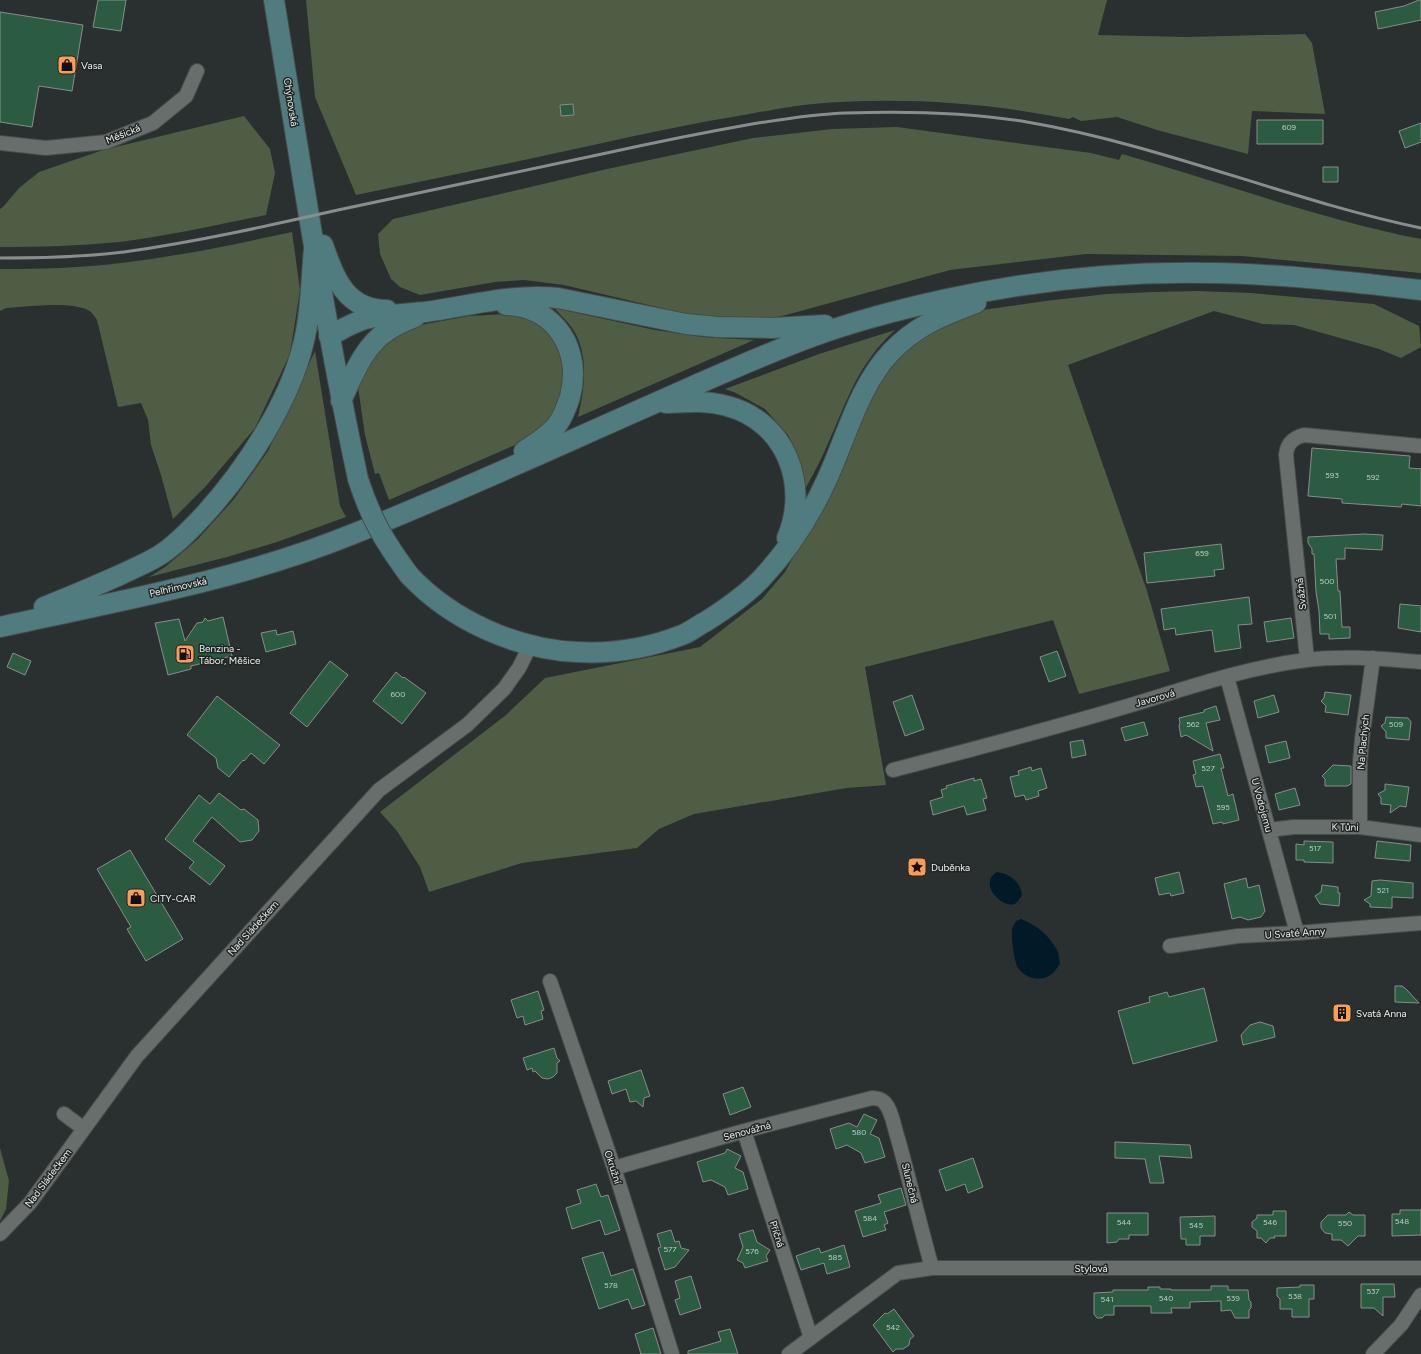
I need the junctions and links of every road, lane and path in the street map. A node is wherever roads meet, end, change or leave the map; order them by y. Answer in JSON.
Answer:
{"nodes":[{"id":1,"x":274,"y":0,"type":"edge"},
{"id":2,"x":197,"y":71,"type":"dead end"},
{"id":3,"x":0,"y":143,"type":"edge"},
{"id":4,"x":308,"y":204,"type":"junction"},
{"id":5,"x":314,"y":249,"type":"junction"},
{"id":6,"x":1051,"y":281,"type":"junction"},
{"id":7,"x":1421,"y":290,"type":"edge"},
{"id":8,"x":480,"y":304,"type":"junction"},
{"id":9,"x":425,"y":312,"type":"junction"},
{"id":10,"x":870,"y":318,"type":"junction"},
{"id":11,"x":329,"y":336,"type":"junction"},
{"id":12,"x":341,"y":401,"type":"junction"},
{"id":13,"x":654,"y":404,"type":"junction"},
{"id":14,"x":1421,"y":446,"type":"edge"},
{"id":15,"x":472,"y":483,"type":"junction"},
{"id":16,"x":780,"y":556,"type":"junction"},
{"id":17,"x":0,"y":623,"type":"edge"},
{"id":18,"x":0,"y":627,"type":"edge"},
{"id":19,"x":530,"y":646,"type":"junction"},
{"id":20,"x":1373,"y":658,"type":"junction"},
{"id":21,"x":1307,"y":660,"type":"junction"},
{"id":22,"x":1421,"y":662,"type":"edge"},
{"id":23,"x":1227,"y":676,"type":"junction"},
{"id":24,"x":893,"y":770,"type":"dead end"},
{"id":25,"x":1360,"y":827,"type":"junction"},
{"id":26,"x":1269,"y":830,"type":"junction"},
{"id":27,"x":1421,"y":835,"type":"edge"},
{"id":28,"x":1421,"y":923,"type":"edge"},
{"id":29,"x":1297,"y":933,"type":"junction"},
{"id":30,"x":1170,"y":946,"type":"dead end"},
{"id":31,"x":550,"y":981,"type":"dead end"},
{"id":32,"x":881,"y":1100,"type":"joint"},
{"id":33,"x":64,"y":1114,"type":"dead end"},
{"id":34,"x":84,"y":1128,"type":"junction"},
{"id":35,"x":744,"y":1131,"type":"junction"},
{"id":36,"x":614,"y":1168,"type":"junction"},
{"id":37,"x":0,"y":1234,"type":"edge"},
{"id":38,"x":932,"y":1268,"type":"junction"},
{"id":39,"x":1421,"y":1268,"type":"edge"},
{"id":40,"x":1421,"y":1295,"type":"edge"},
{"id":41,"x":811,"y":1338,"type":"junction"},
{"id":42,"x":672,"y":1354,"type":"edge"},
{"id":43,"x":789,"y":1354,"type":"edge"},
{"id":44,"x":1373,"y":1354,"type":"edge"}],
"edges":[{"from":1,"to":4,"type":"main road","name":"Chýnovská"},
{"from":2,"to":3,"type":"street","name":"Měšická"},
{"from":4,"to":5,"type":"main road"},
{"from":4,"to":9,"type":"main road"},
{"from":5,"to":11,"type":"main road"},
{"from":5,"to":17,"type":"main road"},
{"from":6,"to":7,"type":"main road"},
{"from":6,"to":10,"type":"main road"},
{"from":6,"to":16,"type":"main road"},
{"from":8,"to":9,"type":"main road"},
{"from":8,"to":10,"type":"main road"},
{"from":8,"to":15,"type":"main road"},
{"from":9,"to":11,"type":"main road"},
{"from":9,"to":12,"type":"main road"},
{"from":10,"to":13,"type":"main road"},
{"from":11,"to":12,"type":"main road"},
{"from":12,"to":19,"type":"main road","bridge":true},
{"from":13,"to":15,"type":"main road"},
{"from":13,"to":16,"type":"main road"},
{"from":14,"to":21,"type":"street","name":"Svážná"},
{"from":15,"to":18,"type":"main road","name":"Pelhřimovská"},
{"from":16,"to":19,"type":"main road"},
{"from":19,"to":34,"type":"street","name":"Nad Sládečkem"},
{"from":20,"to":21,"type":"street","name":"Javorová"},
{"from":20,"to":22,"type":"street","name":"Javorová"},
{"from":20,"to":25,"type":"street","name":"Na Plachých"},
{"from":21,"to":23,"type":"street","name":"Javorová"},
{"from":23,"to":24,"type":"street","name":"Javorová"},
{"from":23,"to":26,"type":"street","name":"U Vodojemu"},
{"from":25,"to":26,"type":"street","name":"K Tůni"},
{"from":25,"to":27,"type":"street","name":"K Tůni"},
{"from":26,"to":29,"type":"street","name":"U Vodojemu"},
{"from":28,"to":29,"type":"street","name":"U Svaté Anny"},
{"from":29,"to":30,"type":"street","name":"U Svaté Anny"},
{"from":31,"to":36,"type":"street","name":"Okružní"},
{"from":32,"to":35,"type":"street","name":"Senovážná"},
{"from":32,"to":38,"type":"street","name":"Slunečná"},
{"from":33,"to":34,"type":"street"},
{"from":34,"to":37,"type":"street","name":"Nad Sládečkem"},
{"from":35,"to":36,"type":"street","name":"Senovážná"},
{"from":35,"to":41,"type":"street","name":"Příčná"},
{"from":36,"to":42,"type":"street","name":"Okružní"},
{"from":38,"to":39,"type":"street","name":"Stylová"},
{"from":38,"to":41,"type":"street","name":"Stylová"},
{"from":40,"to":44,"type":"street"},
{"from":41,"to":43,"type":"street","name":"Stylová"}]}
